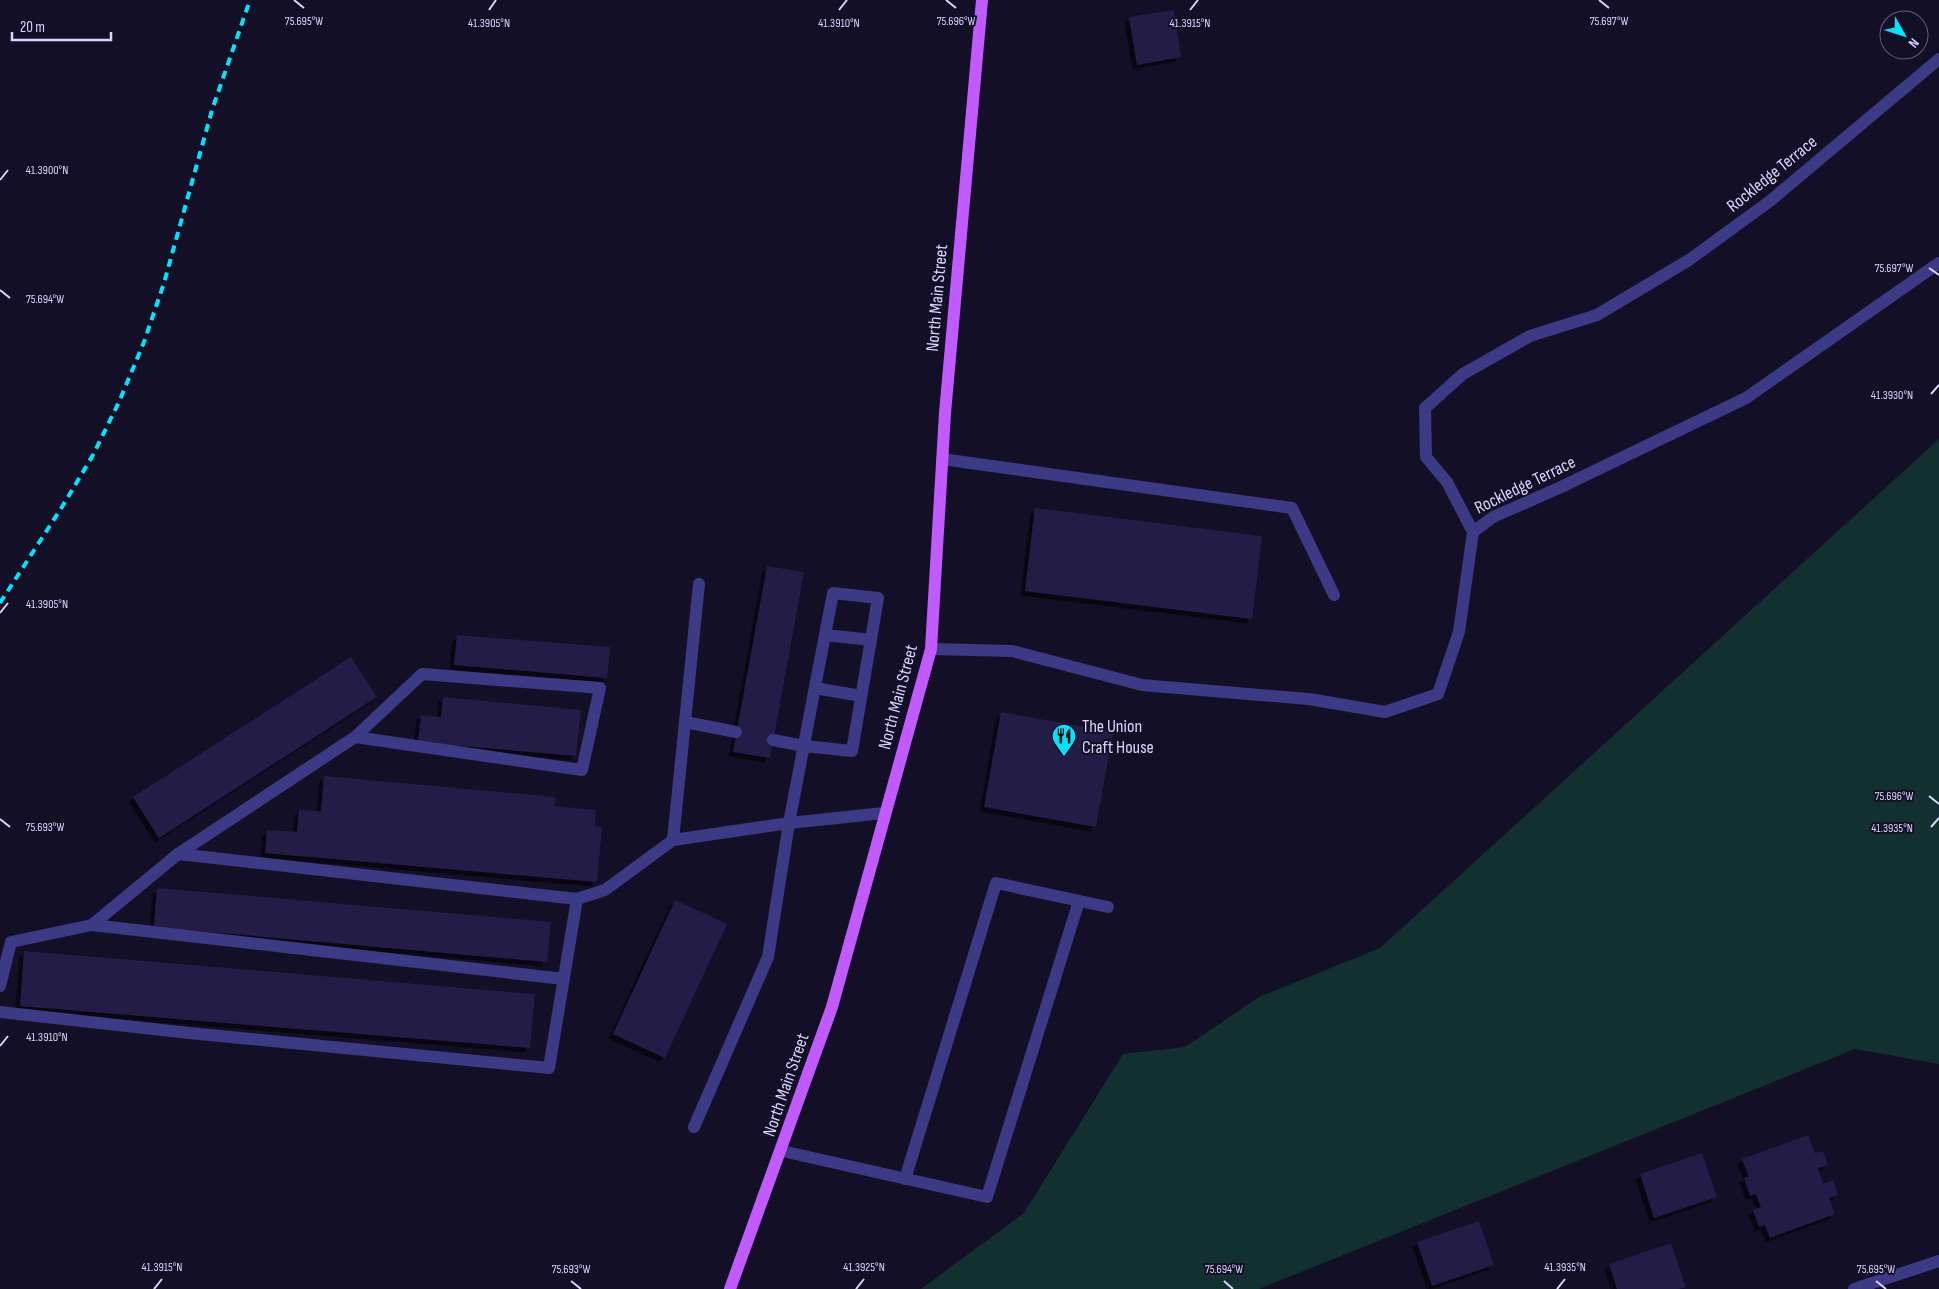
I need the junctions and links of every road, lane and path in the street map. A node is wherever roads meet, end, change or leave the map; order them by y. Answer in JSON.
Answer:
{"nodes":[{"id":1,"x":982,"y":0,"type":"edge"},
{"id":2,"x":1939,"y":59,"type":"edge"},
{"id":3,"x":1939,"y":263,"type":"edge"},
{"id":4,"x":942,"y":458,"type":"junction"},
{"id":5,"x":1472,"y":532,"type":"junction"},
{"id":6,"x":699,"y":584,"type":"dead end"},
{"id":7,"x":1334,"y":595,"type":"dead end"},
{"id":8,"x":825,"y":635,"type":"junction"},
{"id":9,"x":871,"y":640,"type":"junction"},
{"id":10,"x":930,"y":649,"type":"junction"},
{"id":11,"x":815,"y":688,"type":"junction"},
{"id":12,"x":862,"y":696,"type":"junction"},
{"id":13,"x":685,"y":722,"type":"junction"},
{"id":14,"x":736,"y":732,"type":"dead end"},
{"id":15,"x":355,"y":738,"type":"junction"},
{"id":16,"x":773,"y":740,"type":"dead end"},
{"id":17,"x":804,"y":746,"type":"junction"},
{"id":18,"x":884,"y":813,"type":"junction"},
{"id":19,"x":789,"y":823,"type":"junction"},
{"id":20,"x":673,"y":840,"type":"junction"},
{"id":21,"x":178,"y":854,"type":"junction"},
{"id":22,"x":577,"y":899,"type":"junction"},
{"id":23,"x":1079,"y":900,"type":"junction"},
{"id":24,"x":1108,"y":907,"type":"dead end"},
{"id":25,"x":92,"y":926,"type":"junction"},
{"id":26,"x":564,"y":979,"type":"junction"},
{"id":27,"x":0,"y":986,"type":"edge"},
{"id":28,"x":0,"y":1012,"type":"edge"},
{"id":29,"x":694,"y":1126,"type":"dead end"},
{"id":30,"x":782,"y":1151,"type":"junction"},
{"id":31,"x":905,"y":1179,"type":"junction"},
{"id":32,"x":1939,"y":1261,"type":"edge"},
{"id":33,"x":730,"y":1289,"type":"edge"},
{"id":34,"x":1854,"y":1289,"type":"edge"}],
"edges":[{"from":1,"to":4,"type":"main road","name":"North Main Street"},
{"from":2,"to":5,"type":"street","name":"Rockledge Terrace"},
{"from":3,"to":5,"type":"street","name":"Rockledge Terrace"},
{"from":4,"to":7,"type":"street"},
{"from":4,"to":10,"type":"main road","name":"North Main Street"},
{"from":5,"to":10,"type":"street"},
{"from":6,"to":13,"type":"street"},
{"from":8,"to":9,"type":"street"},
{"from":8,"to":9,"type":"street"},
{"from":8,"to":11,"type":"street"},
{"from":9,"to":12,"type":"street"},
{"from":10,"to":18,"type":"main road","name":"North Main Street"},
{"from":11,"to":12,"type":"street"},
{"from":11,"to":17,"type":"street"},
{"from":12,"to":17,"type":"street"},
{"from":13,"to":14,"type":"street"},
{"from":13,"to":20,"type":"street"},
{"from":15,"to":15,"type":"street"},
{"from":15,"to":21,"type":"street"},
{"from":16,"to":17,"type":"street"},
{"from":17,"to":19,"type":"street"},
{"from":18,"to":19,"type":"street"},
{"from":18,"to":30,"type":"main road","name":"North Main Street"},
{"from":19,"to":20,"type":"street"},
{"from":19,"to":29,"type":"street"},
{"from":20,"to":22,"type":"street"},
{"from":21,"to":22,"type":"street"},
{"from":21,"to":25,"type":"street"},
{"from":22,"to":26,"type":"street"},
{"from":23,"to":24,"type":"street"},
{"from":23,"to":31,"type":"street"},
{"from":23,"to":31,"type":"street"},
{"from":25,"to":26,"type":"street"},
{"from":25,"to":27,"type":"street"},
{"from":26,"to":28,"type":"street"},
{"from":30,"to":31,"type":"street"},
{"from":30,"to":33,"type":"main road","name":"North Main Street"},
{"from":32,"to":34,"type":"street"}]}
